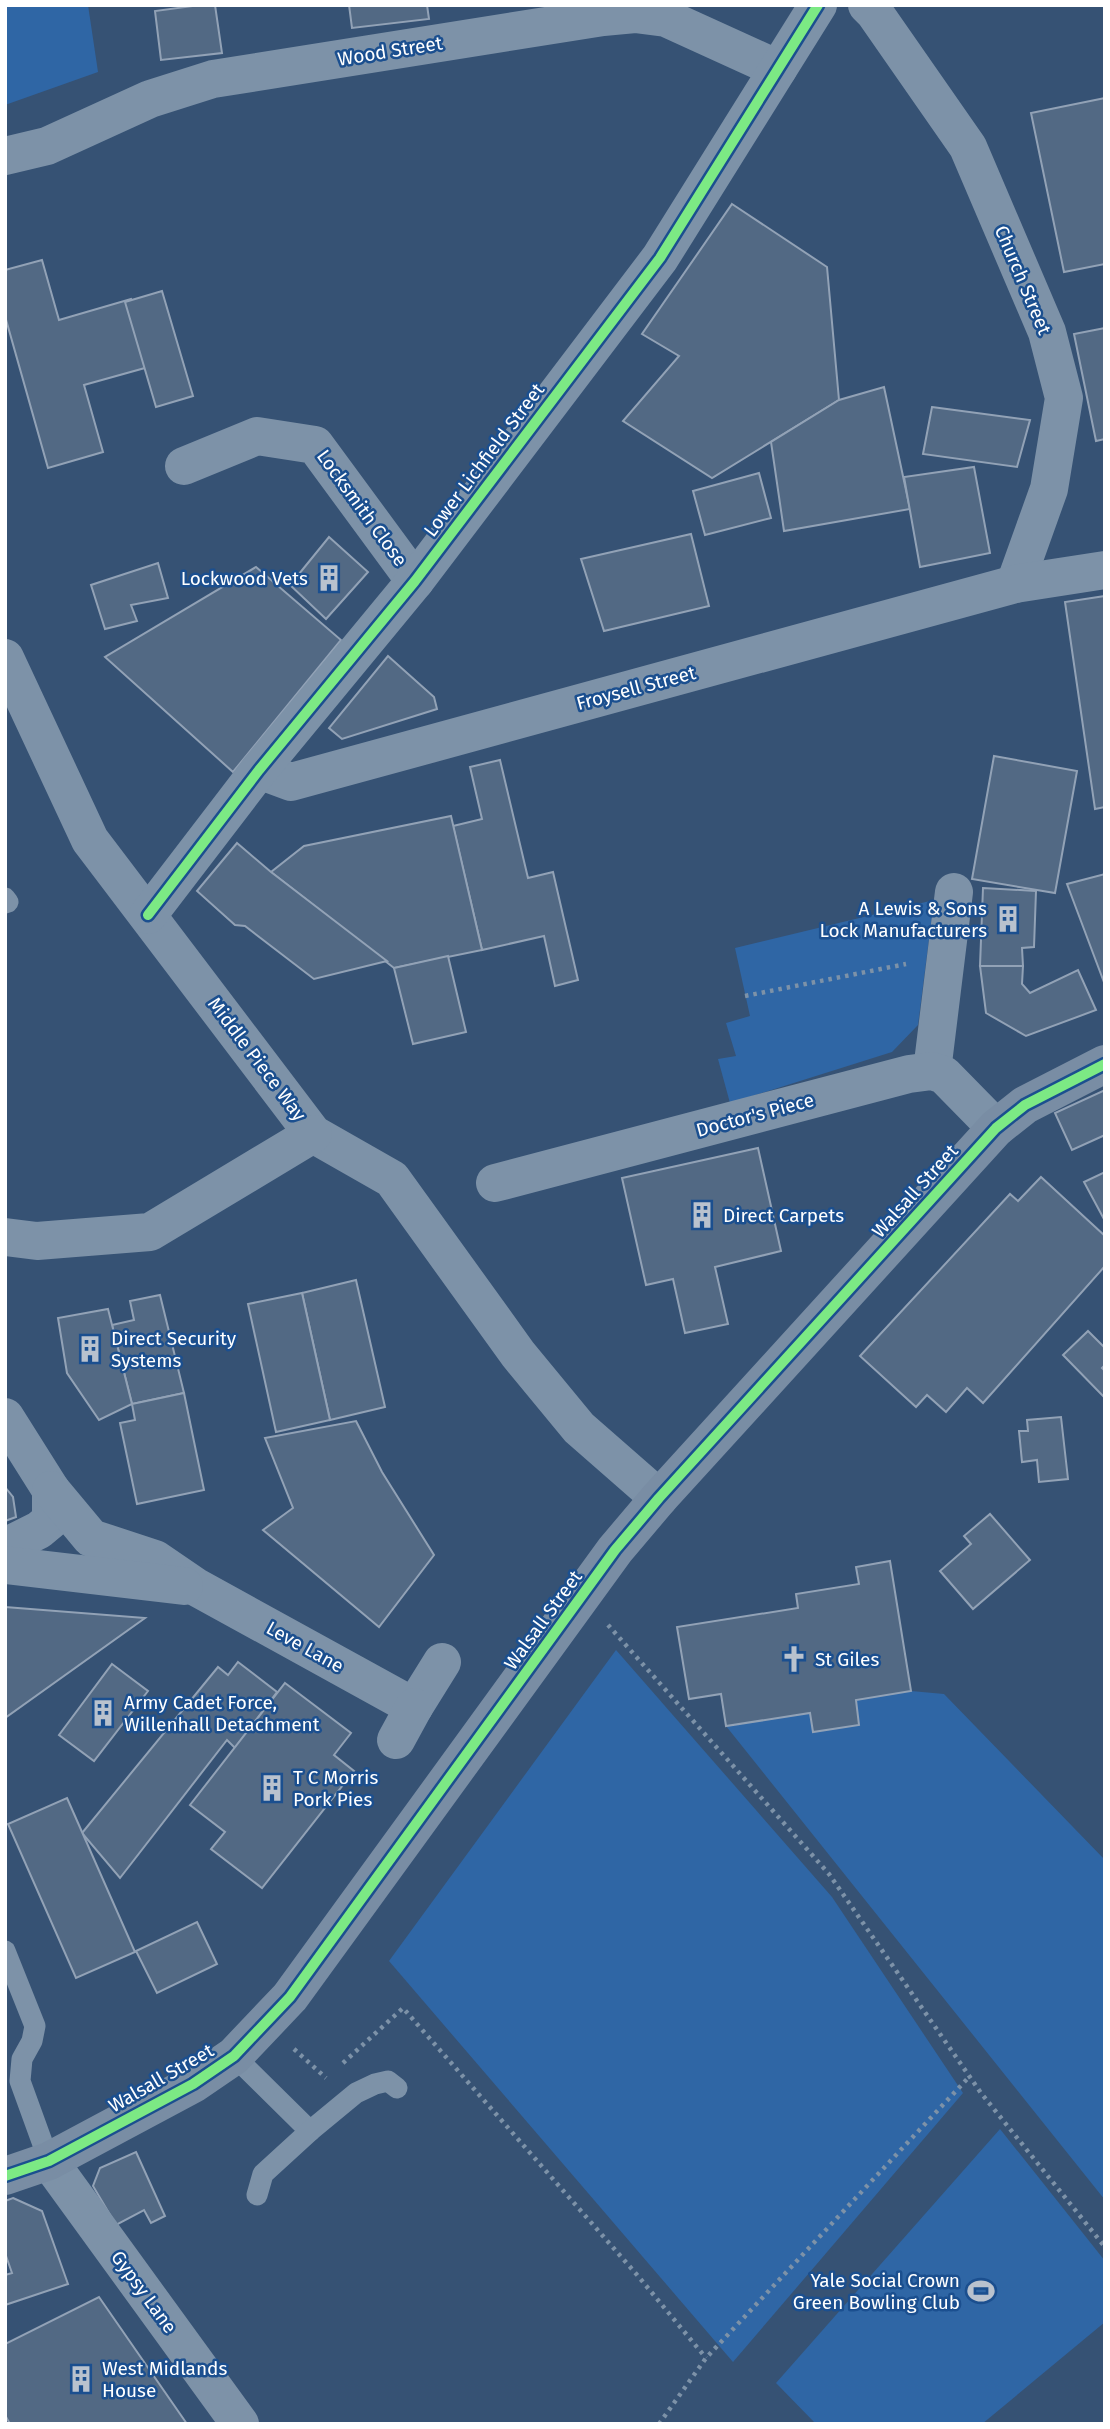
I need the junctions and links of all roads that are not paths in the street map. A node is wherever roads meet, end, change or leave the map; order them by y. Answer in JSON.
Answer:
{"nodes":[{"id":1,"x":818,"y":5,"type":"edge"},
{"id":2,"x":867,"y":5,"type":"edge"},
{"id":3,"x":778,"y":69,"type":"junction"},
{"id":4,"x":5,"y":156,"type":"edge"},
{"id":5,"x":184,"y":466,"type":"dead end"},
{"id":6,"x":1105,"y":570,"type":"edge"},
{"id":7,"x":415,"y":581,"type":"junction"},
{"id":8,"x":1015,"y":584,"type":"junction"},
{"id":9,"x":5,"y":659,"type":"edge"},
{"id":10,"x":259,"y":770,"type":"junction"},
{"id":11,"x":954,"y":892,"type":"dead end"},
{"id":12,"x":148,"y":915,"type":"junction"},
{"id":13,"x":1105,"y":1065,"type":"edge"},
{"id":14,"x":932,"y":1071,"type":"junction"},
{"id":15,"x":996,"y":1128,"type":"junction"},
{"id":16,"x":313,"y":1134,"type":"junction"},
{"id":17,"x":495,"y":1184,"type":"dead end"},
{"id":18,"x":5,"y":1237,"type":"edge"},
{"id":19,"x":5,"y":1417,"type":"edge"},
{"id":20,"x":51,"y":1489,"type":"junction"},
{"id":21,"x":659,"y":1498,"type":"junction"},
{"id":22,"x":5,"y":1547,"type":"edge"},
{"id":23,"x":5,"y":1565,"type":"edge"},
{"id":24,"x":196,"y":1587,"type":"junction"},
{"id":25,"x":442,"y":1662,"type":"dead end"},
{"id":26,"x":5,"y":1951,"type":"edge"},
{"id":27,"x":234,"y":2056,"type":"junction"},
{"id":28,"x":397,"y":2088,"type":"dead end"},
{"id":29,"x":310,"y":2131,"type":"junction"},
{"id":30,"x":49,"y":2161,"type":"junction"},
{"id":31,"x":5,"y":2176,"type":"edge"},
{"id":32,"x":257,"y":2194,"type":"dead end"},
{"id":33,"x":240,"y":2424,"type":"edge"}],
"edges":[{"from":1,"to":3,"type":"street","name":"Lower Lichfield Street"},
{"from":2,"to":8,"type":"street","name":"Church Street"},
{"from":3,"to":4,"type":"street","name":"Wood Street"},
{"from":3,"to":7,"type":"street","name":"Lower Lichfield Street"},
{"from":5,"to":7,"type":"street","name":"Locksmith Close"},
{"from":6,"to":8,"type":"street","name":"Froysell Street"},
{"from":7,"to":10,"type":"street","name":"Lower Lichfield Street"},
{"from":8,"to":10,"type":"street","name":"Froysell Street"},
{"from":9,"to":12,"type":"street","name":"Middle Piece Way"},
{"from":10,"to":12,"type":"street","name":"Lower Lichfield Street"},
{"from":11,"to":14,"type":"street"},
{"from":12,"to":16,"type":"street","name":"Middle Piece Way"},
{"from":13,"to":15,"type":"main road","name":"Walsall Street"},
{"from":14,"to":15,"type":"street"},
{"from":14,"to":17,"type":"street","name":"Doctor's Piece"},
{"from":15,"to":21,"type":"main road","name":"Walsall Street"},
{"from":16,"to":18,"type":"street"},
{"from":16,"to":21,"type":"street","name":"Middle Piece Way"},
{"from":19,"to":20,"type":"street","name":"Leve Lane"},
{"from":20,"to":22,"type":"street"},
{"from":20,"to":24,"type":"street","name":"Leve Lane"},
{"from":21,"to":27,"type":"main road","name":"Walsall Street"},
{"from":23,"to":24,"type":"street","name":"Leve Lane"},
{"from":24,"to":25,"type":"street","name":"Leve Lane"},
{"from":26,"to":30,"type":"lane"},
{"from":27,"to":29,"type":"lane"},
{"from":27,"to":30,"type":"main road","name":"Walsall Street"},
{"from":28,"to":29,"type":"lane"},
{"from":29,"to":32,"type":"lane"},
{"from":30,"to":31,"type":"main road","name":"Walsall Street"},
{"from":30,"to":33,"type":"street","name":"Gypsy Lane"}]}
